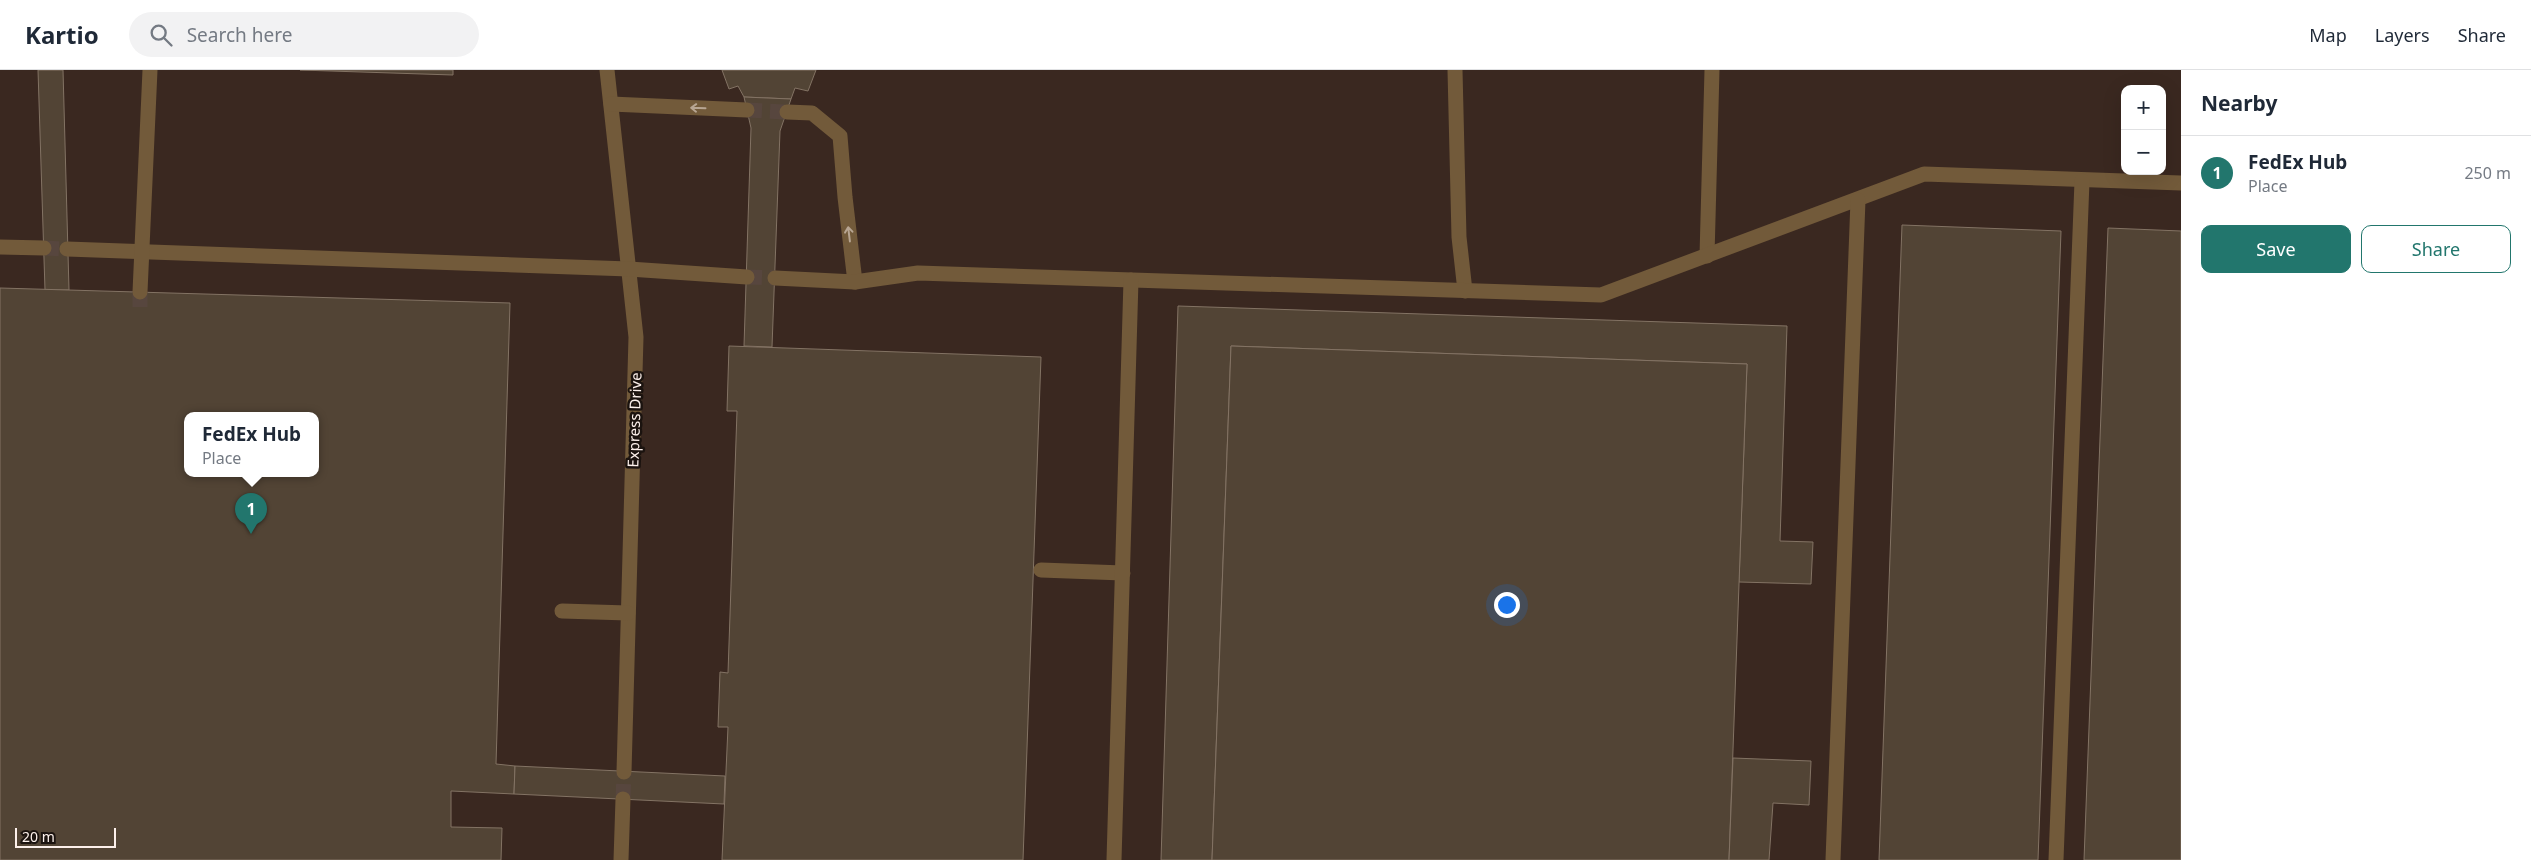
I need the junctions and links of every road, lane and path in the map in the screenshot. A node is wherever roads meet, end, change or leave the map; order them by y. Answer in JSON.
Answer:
{"nodes":[{"id":1,"x":150,"y":70,"type":"edge"},
{"id":2,"x":607,"y":70,"type":"edge"},
{"id":3,"x":1455,"y":70,"type":"edge"},
{"id":4,"x":1712,"y":70,"type":"edge"},
{"id":5,"x":611,"y":104,"type":"junction"},
{"id":6,"x":747,"y":110,"type":"tunnel mouth"},
{"id":7,"x":787,"y":112,"type":"tunnel mouth"},
{"id":8,"x":2082,"y":181,"type":"junction"},
{"id":9,"x":2181,"y":183,"type":"edge"},
{"id":10,"x":1858,"y":200,"type":"junction"},
{"id":11,"x":0,"y":248,"type":"edge"},
{"id":12,"x":44,"y":248,"type":"tunnel mouth"},
{"id":13,"x":67,"y":249,"type":"tunnel mouth"},
{"id":14,"x":142,"y":250,"type":"junction"},
{"id":15,"x":1707,"y":256,"type":"junction"},
{"id":16,"x":629,"y":269,"type":"junction"},
{"id":17,"x":747,"y":277,"type":"tunnel mouth"},
{"id":18,"x":775,"y":278,"type":"tunnel mouth"},
{"id":19,"x":1131,"y":280,"type":"junction"},
{"id":20,"x":855,"y":282,"type":"junction"},
{"id":21,"x":1465,"y":291,"type":"junction"},
{"id":22,"x":140,"y":292,"type":"tunnel mouth"},
{"id":23,"x":1041,"y":570,"type":"dead end"},
{"id":24,"x":1123,"y":573,"type":"junction"},
{"id":25,"x":562,"y":611,"type":"dead end"},
{"id":26,"x":628,"y":613,"type":"junction"},
{"id":27,"x":624,"y":772,"type":"tunnel mouth"},
{"id":28,"x":623,"y":799,"type":"tunnel mouth"},
{"id":29,"x":621,"y":860,"type":"edge"},
{"id":30,"x":1114,"y":860,"type":"edge"},
{"id":31,"x":1833,"y":860,"type":"edge"},
{"id":32,"x":2056,"y":860,"type":"edge"}],
"edges":[{"from":1,"to":14,"type":"street"},
{"from":2,"to":5,"type":"street","name":"Express Drive"},
{"from":3,"to":21,"type":"street"},
{"from":4,"to":15,"type":"street"},
{"from":6,"to":5,"type":"street","one_way":true},
{"from":5,"to":16,"type":"street","name":"Express Drive"},
{"from":20,"to":7,"type":"street","one_way":true},
{"from":8,"to":9,"type":"street"},
{"from":8,"to":10,"type":"street"},
{"from":8,"to":32,"type":"street"},
{"from":10,"to":15,"type":"street"},
{"from":10,"to":31,"type":"street"},
{"from":11,"to":12,"type":"street"},
{"from":13,"to":14,"type":"street"},
{"from":14,"to":16,"type":"street"},
{"from":14,"to":22,"type":"street"},
{"from":15,"to":21,"type":"street"},
{"from":16,"to":17,"type":"street"},
{"from":16,"to":26,"type":"street","name":"Express Drive"},
{"from":18,"to":20,"type":"street"},
{"from":19,"to":20,"type":"street"},
{"from":19,"to":21,"type":"street"},
{"from":19,"to":24,"type":"street"},
{"from":23,"to":24,"type":"street"},
{"from":24,"to":30,"type":"street"},
{"from":25,"to":26,"type":"street"},
{"from":26,"to":27,"type":"street","name":"Express Drive"},
{"from":28,"to":29,"type":"street"}]}
